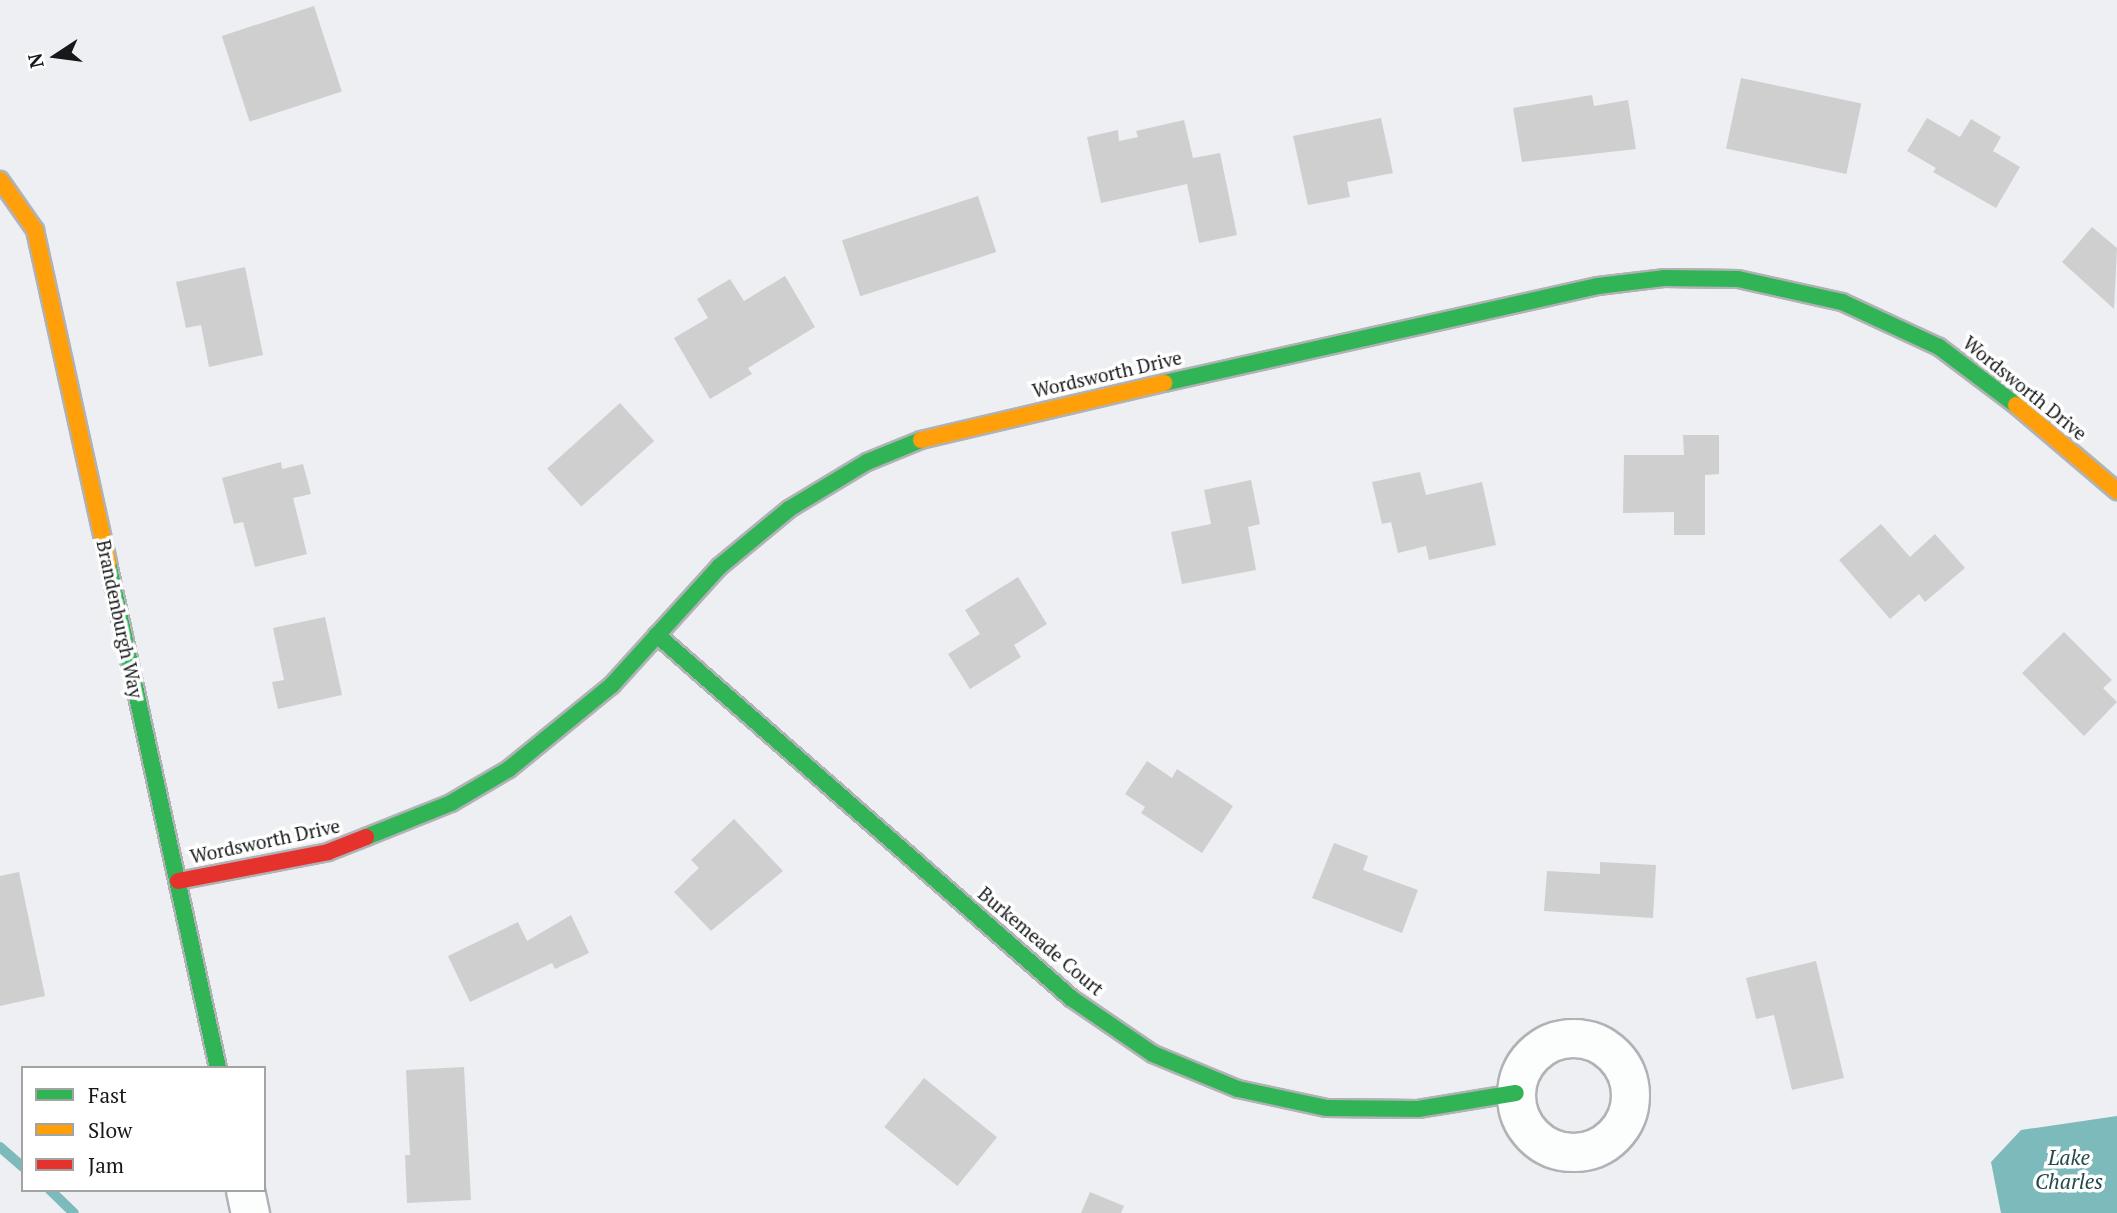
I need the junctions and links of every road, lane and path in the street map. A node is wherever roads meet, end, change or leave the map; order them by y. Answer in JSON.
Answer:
{"nodes":[{"id":1,"x":0,"y":180,"type":"edge"},
{"id":2,"x":2117,"y":491,"type":"edge"},
{"id":3,"x":657,"y":635,"type":"junction"},
{"id":4,"x":177,"y":881,"type":"junction"},
{"id":5,"x":218,"y":1066,"type":"edge"},
{"id":6,"x":1516,"y":1093,"type":"dead end"},
{"id":7,"x":245,"y":1192,"type":"edge"},
{"id":8,"x":250,"y":1213,"type":"edge"}],
"edges":[{"from":1,"to":4,"type":"street","name":"Brandenburgh Way"},
{"from":2,"to":3,"type":"street","name":"Wordsworth Drive"},
{"from":3,"to":4,"type":"street","name":"Wordsworth Drive"},
{"from":3,"to":6,"type":"street","name":"Burkemeade Court"},
{"from":4,"to":5,"type":"street","name":"Brandenburgh Way"},
{"from":7,"to":8,"type":"street"}]}
